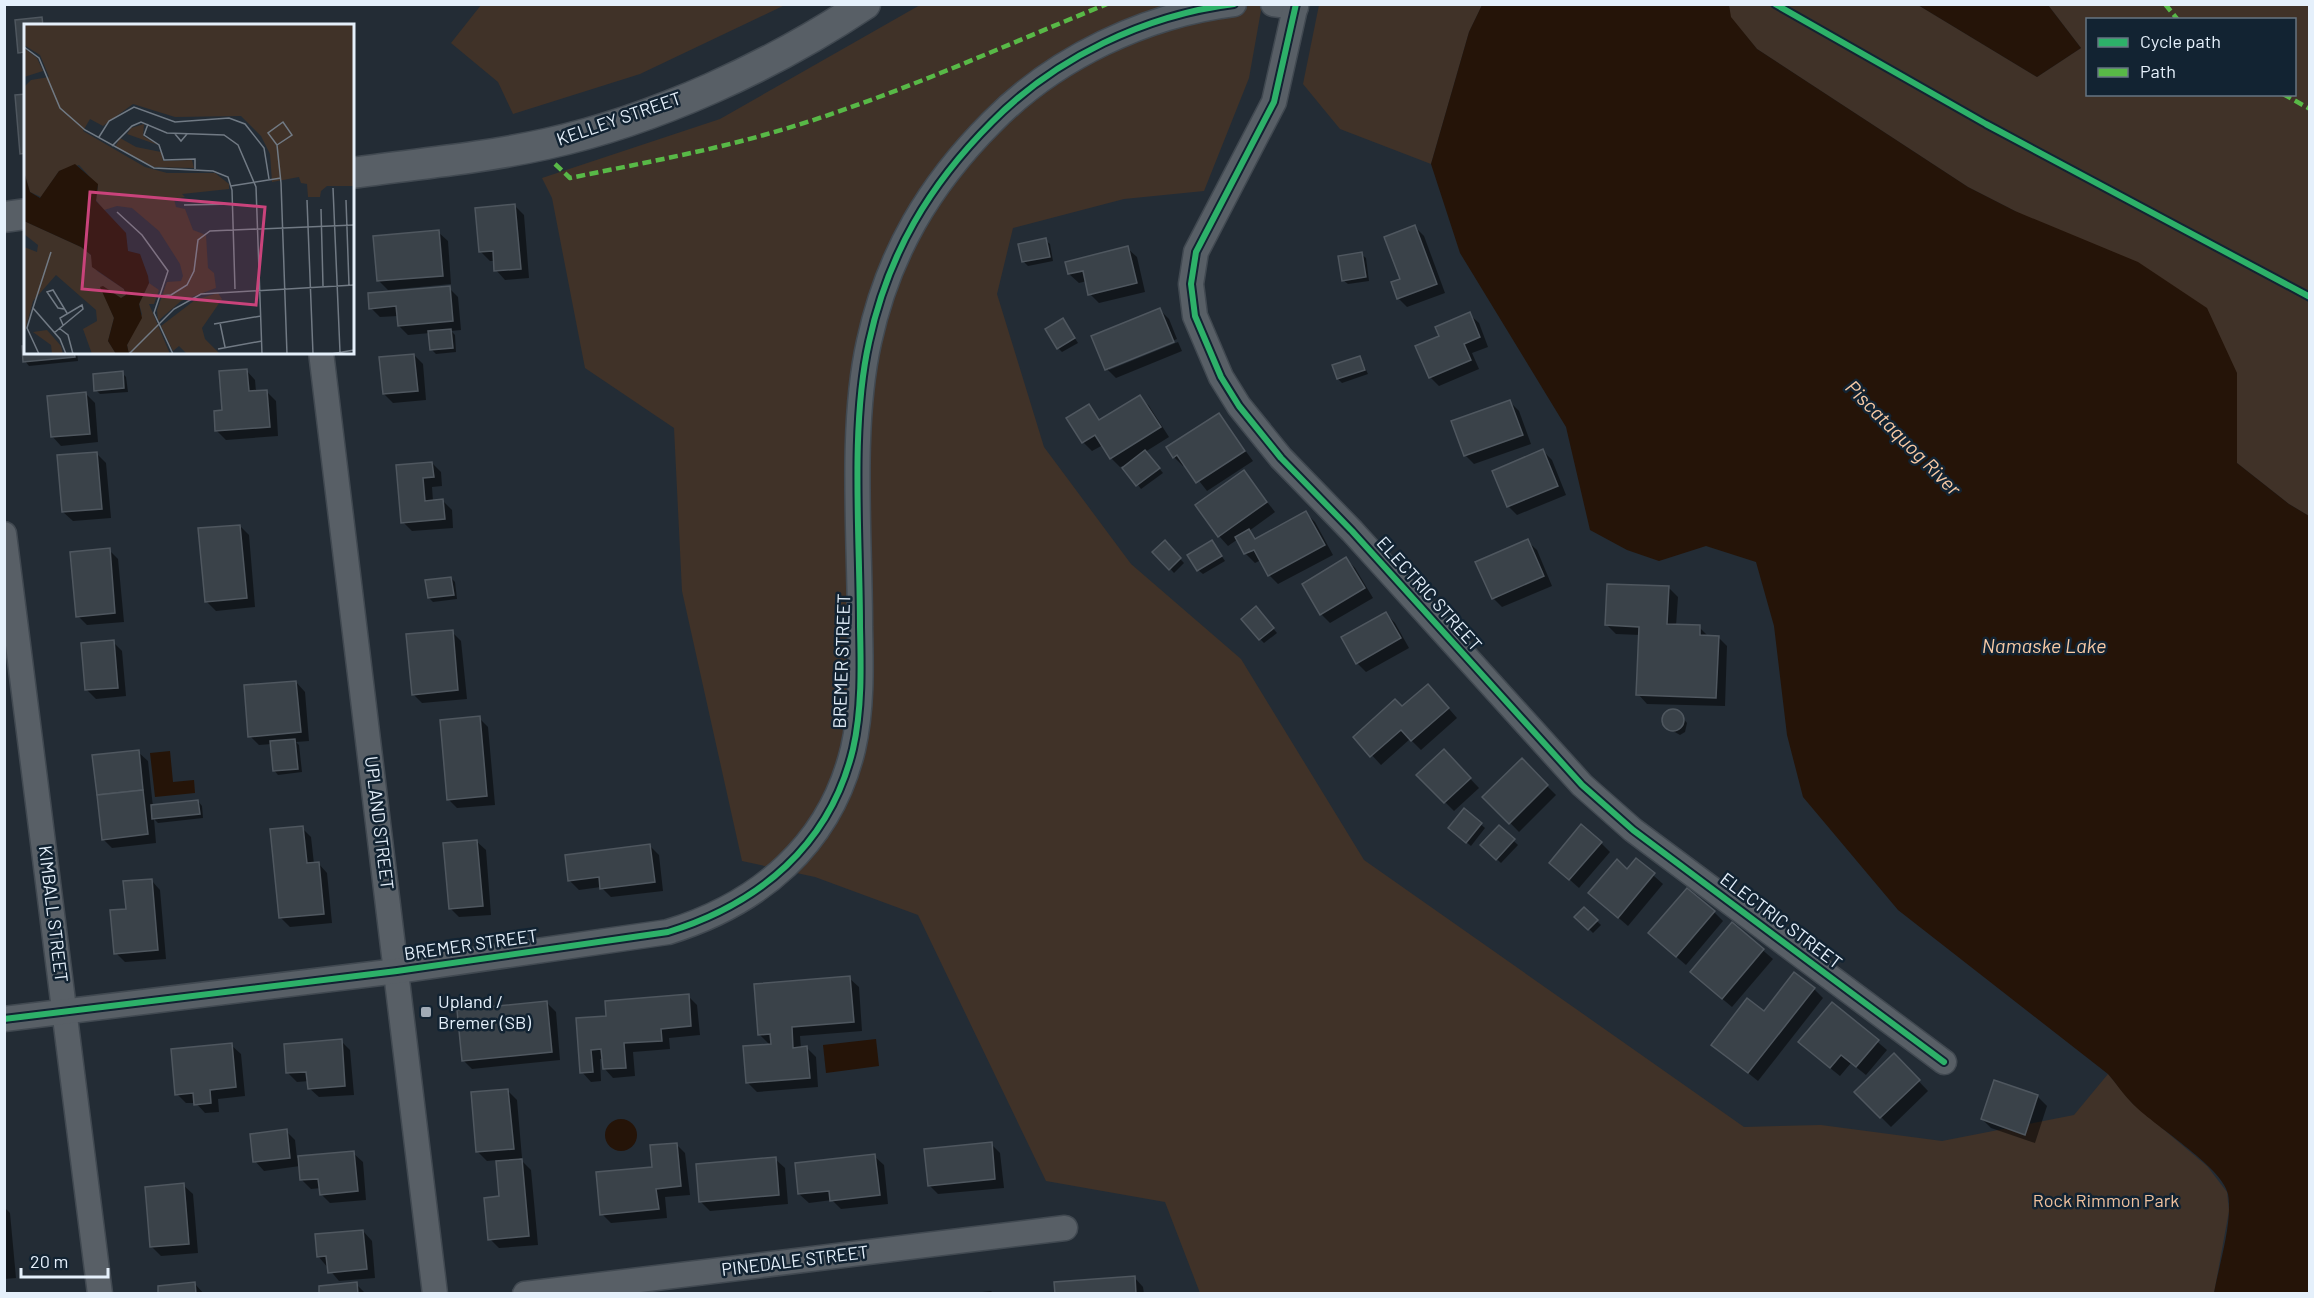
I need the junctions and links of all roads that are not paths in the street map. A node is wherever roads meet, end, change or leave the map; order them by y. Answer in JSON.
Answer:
{"nodes":[{"id":1,"x":865,"y":4,"type":"edge"},
{"id":2,"x":1234,"y":4,"type":"edge"},
{"id":3,"x":1288,"y":5,"type":"edge"},
{"id":4,"x":354,"y":172,"type":"edge"},
{"id":5,"x":24,"y":214,"type":"edge"},
{"id":6,"x":4,"y":217,"type":"edge"},
{"id":7,"x":321,"y":354,"type":"edge"},
{"id":8,"x":4,"y":534,"type":"edge"},
{"id":9,"x":397,"y":971,"type":"junction"},
{"id":10,"x":65,"y":1012,"type":"junction"},
{"id":11,"x":4,"y":1019,"type":"edge"},
{"id":12,"x":1944,"y":1062,"type":"dead end"},
{"id":13,"x":1065,"y":1228,"type":"dead end"},
{"id":14,"x":100,"y":1293,"type":"edge"},
{"id":15,"x":435,"y":1293,"type":"edge"},
{"id":16,"x":525,"y":1293,"type":"edge"}],
"edges":[{"from":1,"to":4,"type":"street","name":"KELLEY STREET"},
{"from":2,"to":9,"type":"street","name":"BREMER STREET"},
{"from":3,"to":12,"type":"street","name":"ELECTRIC STREET"},
{"from":5,"to":6,"type":"street"},
{"from":7,"to":9,"type":"street","name":"UPLAND STREET"},
{"from":8,"to":10,"type":"street","name":"KIMBALL STREET"},
{"from":9,"to":10,"type":"street","name":"BREMER STREET"},
{"from":9,"to":15,"type":"street","name":"UPLAND STREET"},
{"from":10,"to":11,"type":"street","name":"BREMER STREET"},
{"from":10,"to":14,"type":"street","name":"KIMBALL STREET"},
{"from":13,"to":16,"type":"street","name":"PINEDALE STREET"}]}
